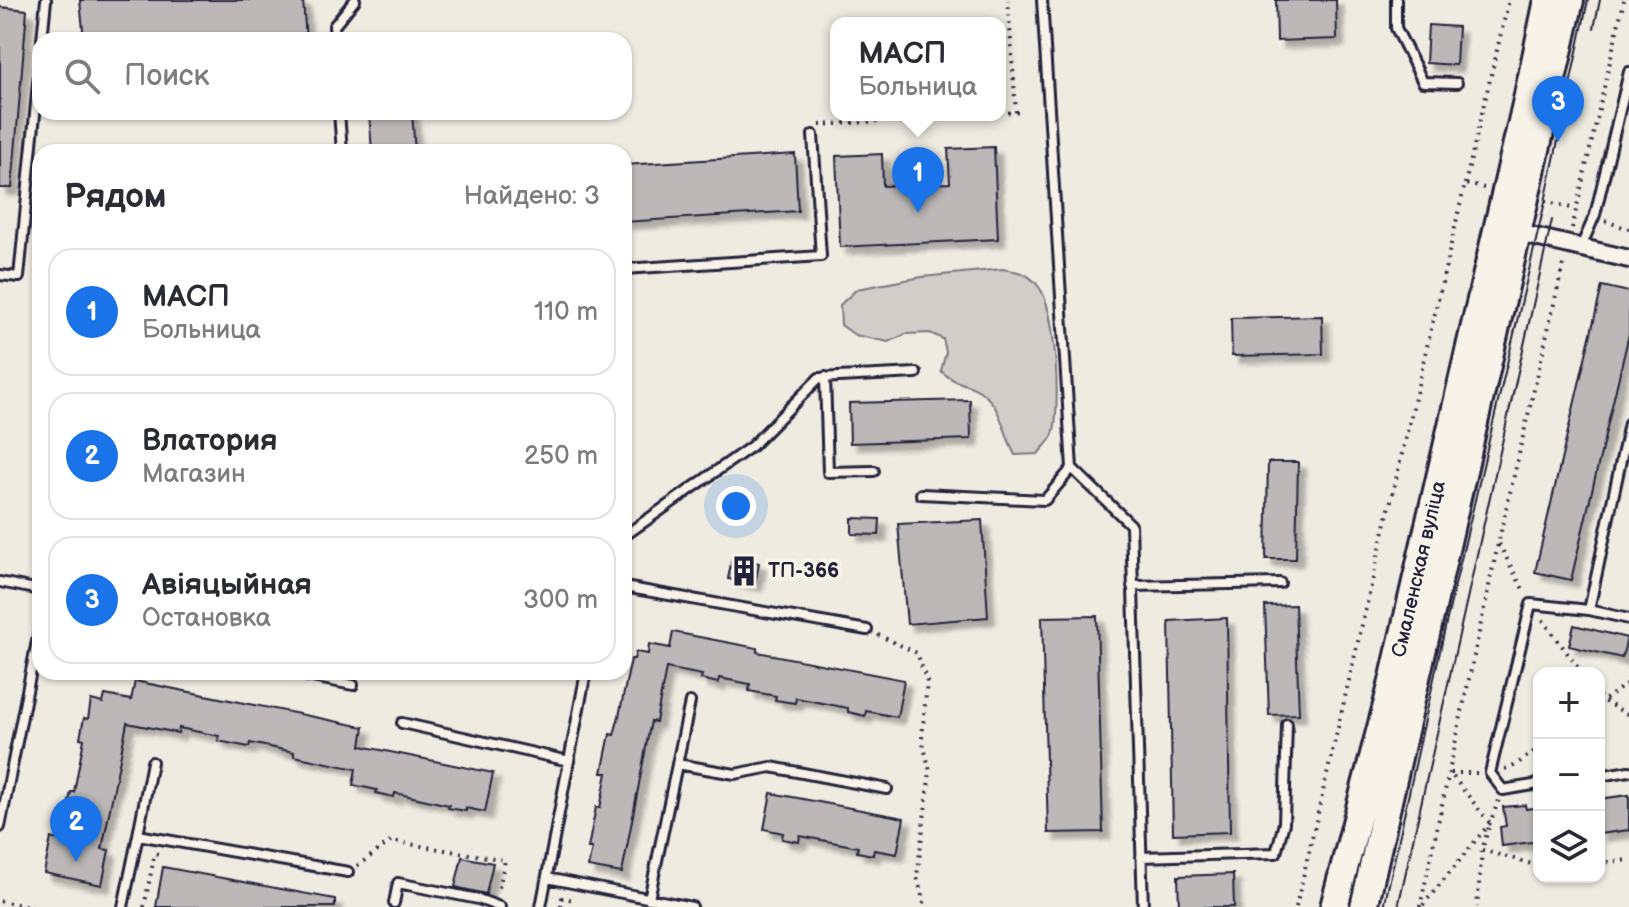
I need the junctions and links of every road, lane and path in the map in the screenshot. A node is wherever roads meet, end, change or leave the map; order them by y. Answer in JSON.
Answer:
{"nodes":[{"id":1,"x":46,"y":0,"type":"edge"},
{"id":2,"x":355,"y":0,"type":"edge"},
{"id":3,"x":1008,"y":0,"type":"edge"},
{"id":4,"x":1042,"y":0,"type":"edge"},
{"id":5,"x":1396,"y":0,"type":"edge"},
{"id":6,"x":1509,"y":0,"type":"edge"},
{"id":7,"x":1548,"y":0,"type":"edge"},
{"id":8,"x":1570,"y":0,"type":"edge"},
{"id":9,"x":1624,"y":0,"type":"edge"},
{"id":10,"x":43,"y":32,"type":"edge"},
{"id":11,"x":334,"y":32,"type":"edge"},
{"id":12,"x":1629,"y":72,"type":"edge"},
{"id":13,"x":1457,"y":83,"type":"dead end"},
{"id":14,"x":1006,"y":113,"type":"edge"},
{"id":15,"x":34,"y":120,"type":"edge"},
{"id":16,"x":340,"y":120,"type":"edge"},
{"id":17,"x":885,"y":121,"type":"edge"},
{"id":18,"x":813,"y":135,"type":"joint"},
{"id":19,"x":32,"y":144,"type":"edge"},
{"id":20,"x":341,"y":144,"type":"edge"},
{"id":21,"x":32,"y":145,"type":"edge"},
{"id":22,"x":1465,"y":184,"type":"junction"},
{"id":23,"x":1487,"y":188,"type":"dead end"},
{"id":24,"x":1536,"y":199,"type":"dead end"},
{"id":25,"x":1575,"y":210,"type":"junction"},
{"id":26,"x":1507,"y":230,"type":"junction"},
{"id":27,"x":1571,"y":232,"type":"dead end"},
{"id":28,"x":1581,"y":247,"type":"junction"},
{"id":29,"x":1565,"y":259,"type":"dead end"},
{"id":30,"x":1629,"y":259,"type":"edge"},
{"id":31,"x":632,"y":268,"type":"edge"},
{"id":32,"x":0,"y":275,"type":"edge"},
{"id":33,"x":916,"y":373,"type":"dead end"},
{"id":34,"x":825,"y":377,"type":"junction"},
{"id":35,"x":1629,"y":423,"type":"edge"},
{"id":36,"x":1072,"y":468,"type":"junction"},
{"id":37,"x":874,"y":471,"type":"dead end"},
{"id":38,"x":921,"y":494,"type":"dead end"},
{"id":39,"x":632,"y":530,"type":"edge"},
{"id":40,"x":0,"y":582,"type":"edge"},
{"id":41,"x":1280,"y":583,"type":"dead end"},
{"id":42,"x":1132,"y":586,"type":"junction"},
{"id":43,"x":32,"y":588,"type":"edge"},
{"id":44,"x":632,"y":588,"type":"edge"},
{"id":45,"x":1589,"y":610,"type":"junction"},
{"id":46,"x":1629,"y":619,"type":"edge"},
{"id":47,"x":867,"y":630,"type":"joint"},
{"id":48,"x":32,"y":660,"type":"edge"},
{"id":49,"x":327,"y":680,"type":"edge"},
{"id":50,"x":584,"y":680,"type":"edge"},
{"id":51,"x":1629,"y":682,"type":"edge"},
{"id":52,"x":353,"y":685,"type":"dead end"},
{"id":53,"x":1605,"y":697,"type":"edge"},
{"id":54,"x":690,"y":702,"type":"dead end"},
{"id":55,"x":1605,"y":703,"type":"edge"},
{"id":56,"x":1629,"y":715,"type":"edge"},
{"id":57,"x":402,"y":723,"type":"dead end"},
{"id":58,"x":1287,"y":724,"type":"dead end"},
{"id":59,"x":1533,"y":752,"type":"edge"},
{"id":60,"x":569,"y":761,"type":"junction"},
{"id":61,"x":152,"y":762,"type":"dead end"},
{"id":62,"x":677,"y":764,"type":"junction"},
{"id":63,"x":1629,"y":771,"type":"edge"},
{"id":64,"x":1450,"y":773,"type":"junction"},
{"id":65,"x":1490,"y":773,"type":"junction"},
{"id":66,"x":5,"y":775,"type":"edge"},
{"id":67,"x":1605,"y":775,"type":"edge"},
{"id":68,"x":1533,"y":785,"type":"edge"},
{"id":69,"x":887,"y":789,"type":"dead end"},
{"id":70,"x":1503,"y":790,"type":"junction"},
{"id":71,"x":1490,"y":823,"type":"junction"},
{"id":72,"x":0,"y":827,"type":"edge"},
{"id":73,"x":138,"y":835,"type":"junction"},
{"id":74,"x":1482,"y":850,"type":"junction"},
{"id":75,"x":1141,"y":857,"type":"junction"},
{"id":76,"x":1629,"y":860,"type":"edge"},
{"id":77,"x":1605,"y":862,"type":"edge"},
{"id":78,"x":1533,"y":864,"type":"edge"},
{"id":79,"x":348,"y":872,"type":"dead end"},
{"id":80,"x":547,"y":878,"type":"junction"},
{"id":81,"x":649,"y":899,"type":"junction"},
{"id":82,"x":577,"y":900,"type":"dead end"},
{"id":83,"x":0,"y":901,"type":"edge"},
{"id":84,"x":394,"y":903,"type":"dead end"},
{"id":85,"x":32,"y":907,"type":"edge"},
{"id":86,"x":123,"y":907,"type":"edge"},
{"id":87,"x":500,"y":907,"type":"edge"},
{"id":88,"x":541,"y":907,"type":"edge"},
{"id":89,"x":561,"y":907,"type":"edge"},
{"id":90,"x":692,"y":907,"type":"edge"},
{"id":91,"x":925,"y":907,"type":"edge"},
{"id":92,"x":1143,"y":907,"type":"edge"},
{"id":93,"x":1296,"y":907,"type":"edge"},
{"id":94,"x":1334,"y":907,"type":"edge"},
{"id":95,"x":1364,"y":907,"type":"edge"},
{"id":96,"x":1420,"y":907,"type":"edge"},
{"id":97,"x":1477,"y":907,"type":"edge"}],
"edges":[{"from":1,"to":10,"type":"lane"},
{"from":2,"to":11,"type":"lane"},
{"from":3,"to":14,"type":"path"},
{"from":4,"to":36,"type":"lane"},
{"from":5,"to":13,"type":"lane"},
{"from":6,"to":22,"type":"path"},
{"from":7,"to":26,"type":"main road","name":"Смаленская вуліца"},
{"from":8,"to":26,"type":"main road","name":"Смаленская вуліца"},
{"from":9,"to":25,"type":"path"},
{"from":12,"to":28,"type":"lane"},
{"from":15,"to":19,"type":"lane"},
{"from":16,"to":20,"type":"lane"},
{"from":17,"to":18,"type":"path"},
{"from":18,"to":31,"type":"lane"},
{"from":21,"to":32,"type":"lane"},
{"from":22,"to":23,"type":"path"},
{"from":22,"to":93,"type":"path"},
{"from":24,"to":25,"type":"path"},
{"from":25,"to":27,"type":"path"},
{"from":26,"to":28,"type":"street"},
{"from":26,"to":94,"type":"main road","name":"Смаленская вуліца"},
{"from":26,"to":95,"type":"main road","name":"Смаленская вуліца"},
{"from":28,"to":30,"type":"street"},
{"from":29,"to":64,"type":"path"},
{"from":33,"to":34,"type":"lane"},
{"from":34,"to":37,"type":"lane"},
{"from":34,"to":39,"type":"lane"},
{"from":35,"to":45,"type":"lane"},
{"from":36,"to":38,"type":"lane"},
{"from":36,"to":42,"type":"lane"},
{"from":40,"to":43,"type":"lane"},
{"from":41,"to":42,"type":"lane"},
{"from":42,"to":75,"type":"lane"},
{"from":44,"to":47,"type":"lane"},
{"from":45,"to":46,"type":"lane"},
{"from":45,"to":65,"type":"lane"},
{"from":47,"to":91,"type":"path"},
{"from":48,"to":66,"type":"lane"},
{"from":49,"to":52,"type":"lane"},
{"from":50,"to":60,"type":"lane"},
{"from":51,"to":53,"type":"path"},
{"from":54,"to":62,"type":"lane"},
{"from":55,"to":56,"type":"path"},
{"from":57,"to":60,"type":"lane"},
{"from":58,"to":75,"type":"lane"},
{"from":59,"to":65,"type":"path"},
{"from":60,"to":80,"type":"lane"},
{"from":61,"to":73,"type":"lane"},
{"from":62,"to":69,"type":"lane"},
{"from":62,"to":81,"type":"lane"},
{"from":63,"to":67,"type":"lane"},
{"from":64,"to":65,"type":"path"},
{"from":64,"to":71,"type":"path"},
{"from":64,"to":96,"type":"path"},
{"from":65,"to":70,"type":"lane"},
{"from":66,"to":72,"type":"lane"},
{"from":68,"to":70,"type":"lane"},
{"from":70,"to":71,"type":"path"},
{"from":71,"to":74,"type":"path"},
{"from":71,"to":96,"type":"path"},
{"from":73,"to":79,"type":"lane"},
{"from":73,"to":86,"type":"lane"},
{"from":74,"to":78,"type":"path"},
{"from":74,"to":97,"type":"path"},
{"from":75,"to":92,"type":"lane"},
{"from":76,"to":77,"type":"path"},
{"from":80,"to":81,"type":"lane"},
{"from":80,"to":88,"type":"lane"},
{"from":81,"to":90,"type":"lane"},
{"from":82,"to":89,"type":"path"},
{"from":83,"to":85,"type":"path"},
{"from":84,"to":87,"type":"lane"}]}
